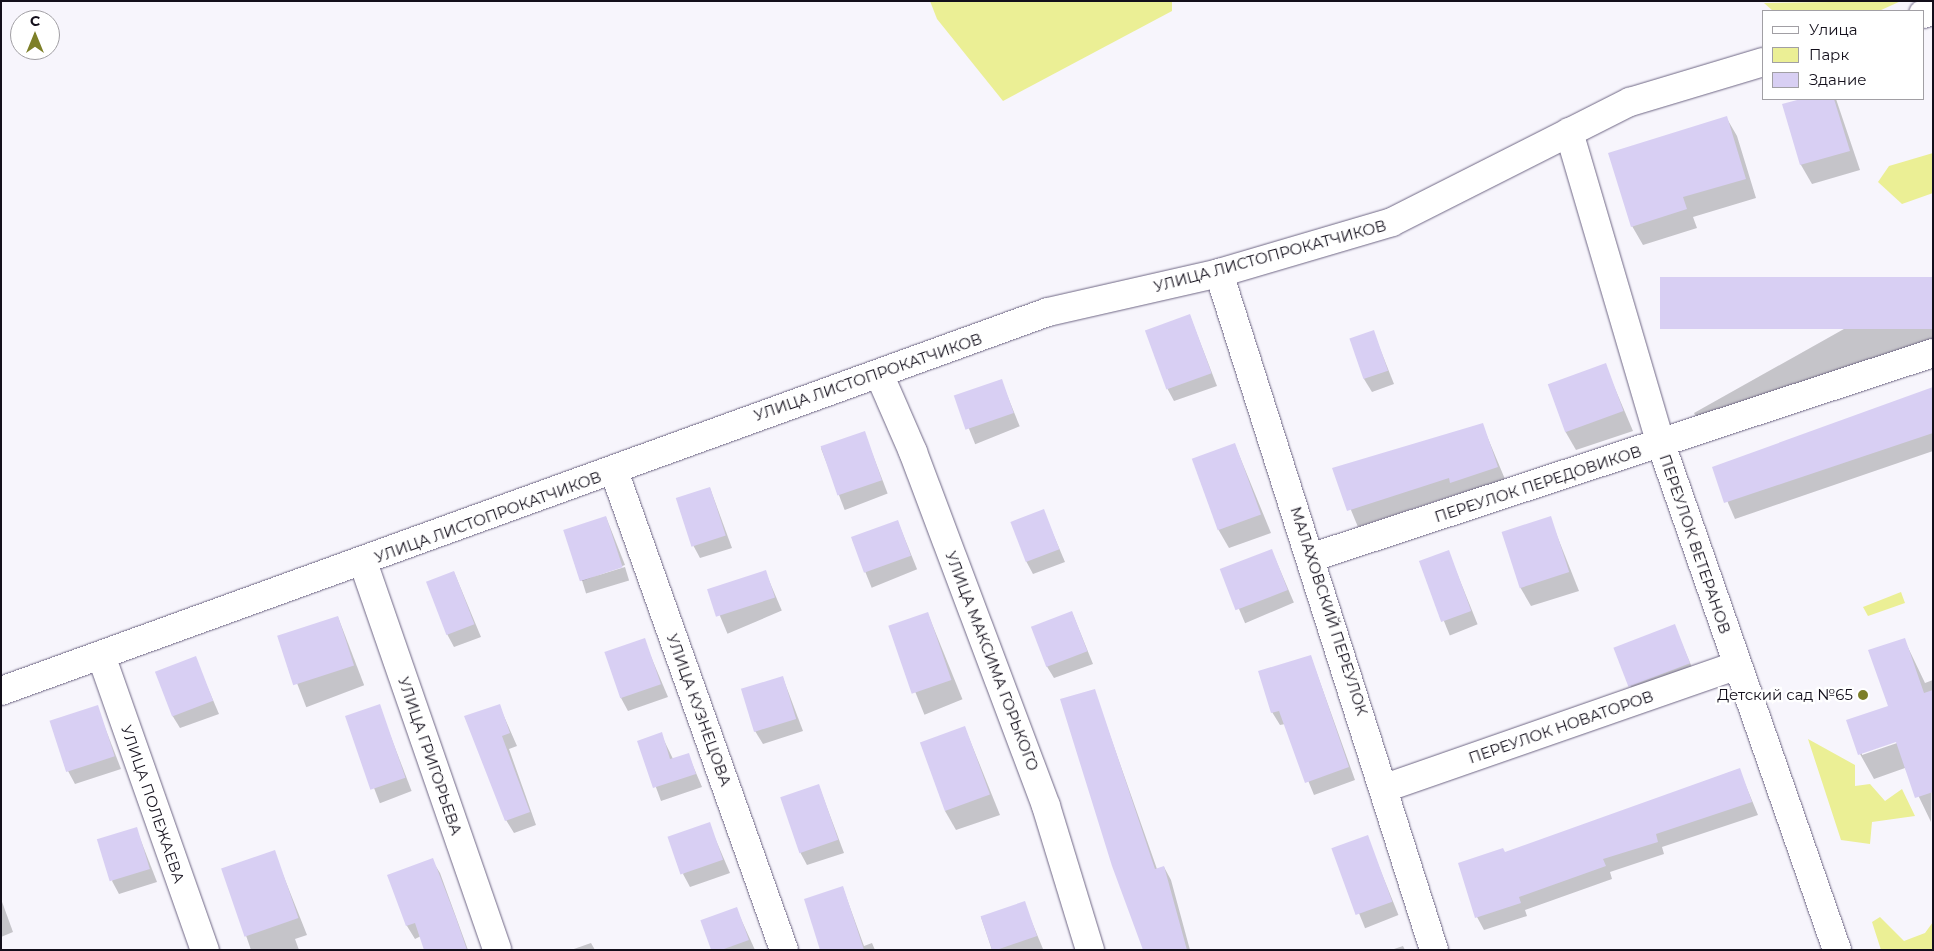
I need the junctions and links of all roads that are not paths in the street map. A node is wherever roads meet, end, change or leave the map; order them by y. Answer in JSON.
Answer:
{"nodes":[{"id":1,"x":1762,"y":62,"type":"edge"},
{"id":2,"x":1569,"y":132,"type":"junction"},
{"id":3,"x":1218,"y":273,"type":"junction"},
{"id":4,"x":1933,"y":352,"type":"edge"},
{"id":5,"x":880,"y":376,"type":"junction"},
{"id":6,"x":1661,"y":444,"type":"junction"},
{"id":7,"x":614,"y":471,"type":"junction"},
{"id":8,"x":1313,"y":557,"type":"junction"},
{"id":9,"x":364,"y":562,"type":"junction"},
{"id":10,"x":102,"y":658,"type":"junction"},
{"id":11,"x":1736,"y":666,"type":"junction"},
{"id":12,"x":1,"y":691,"type":"edge"},
{"id":13,"x":1385,"y":788,"type":"junction"},
{"id":14,"x":205,"y":950,"type":"edge"},
{"id":15,"x":497,"y":950,"type":"edge"},
{"id":16,"x":784,"y":950,"type":"edge"},
{"id":17,"x":1090,"y":950,"type":"edge"},
{"id":18,"x":1434,"y":950,"type":"edge"},
{"id":19,"x":1837,"y":950,"type":"edge"}],
"edges":[{"from":1,"to":2,"type":"street","name":"УЛИЦА ЛИСТОПРОКАТЧИКОВ"},
{"from":2,"to":3,"type":"street","name":"УЛИЦА ЛИСТОПРОКАТЧИКОВ"},
{"from":2,"to":6,"type":"street","name":"ПЕРЕУЛОК ВЕТЕРАНОВ"},
{"from":3,"to":5,"type":"street","name":"УЛИЦА ЛИСТОПРОКАТЧИКОВ"},
{"from":3,"to":8,"type":"street","name":"МАЛАХОВСКИЙ ПЕРЕУЛОК"},
{"from":4,"to":6,"type":"street","name":"ПЕРЕУЛОК ПЕРЕДОВИКОВ"},
{"from":5,"to":7,"type":"street","name":"УЛИЦА ЛИСТОПРОКАТЧИКОВ"},
{"from":5,"to":17,"type":"street","name":"УЛИЦА МАКСИМА ГОРЬКОГО"},
{"from":6,"to":8,"type":"street","name":"ПЕРЕУЛОК ПЕРЕДОВИКОВ"},
{"from":6,"to":11,"type":"street","name":"ПЕРЕУЛОК ВЕТЕРАНОВ"},
{"from":7,"to":9,"type":"street","name":"УЛИЦА ЛИСТОПРОКАТЧИКОВ"},
{"from":7,"to":16,"type":"street","name":"УЛИЦА КУЗНЕЦОВА"},
{"from":8,"to":13,"type":"street","name":"МАЛАХОВСКИЙ ПЕРЕУЛОК"},
{"from":9,"to":10,"type":"street","name":"УЛИЦА ЛИСТОПРОКАТЧИКОВ"},
{"from":9,"to":15,"type":"street","name":"УЛИЦА ГРИГОРЬЕВА"},
{"from":10,"to":12,"type":"street","name":"УЛИЦА ЛИСТОПРОКАТЧИКОВ"},
{"from":10,"to":14,"type":"street","name":"УЛИЦА ПОЛЕЖАЕВА"},
{"from":11,"to":13,"type":"street","name":"ПЕРЕУЛОК НОВАТОРОВ"},
{"from":11,"to":19,"type":"street","name":"ПЕРЕУЛОК ВЕТЕРАНОВ"},
{"from":13,"to":18,"type":"street","name":"МАЛАХОВСКИЙ ПЕРЕУЛОК"}]}
